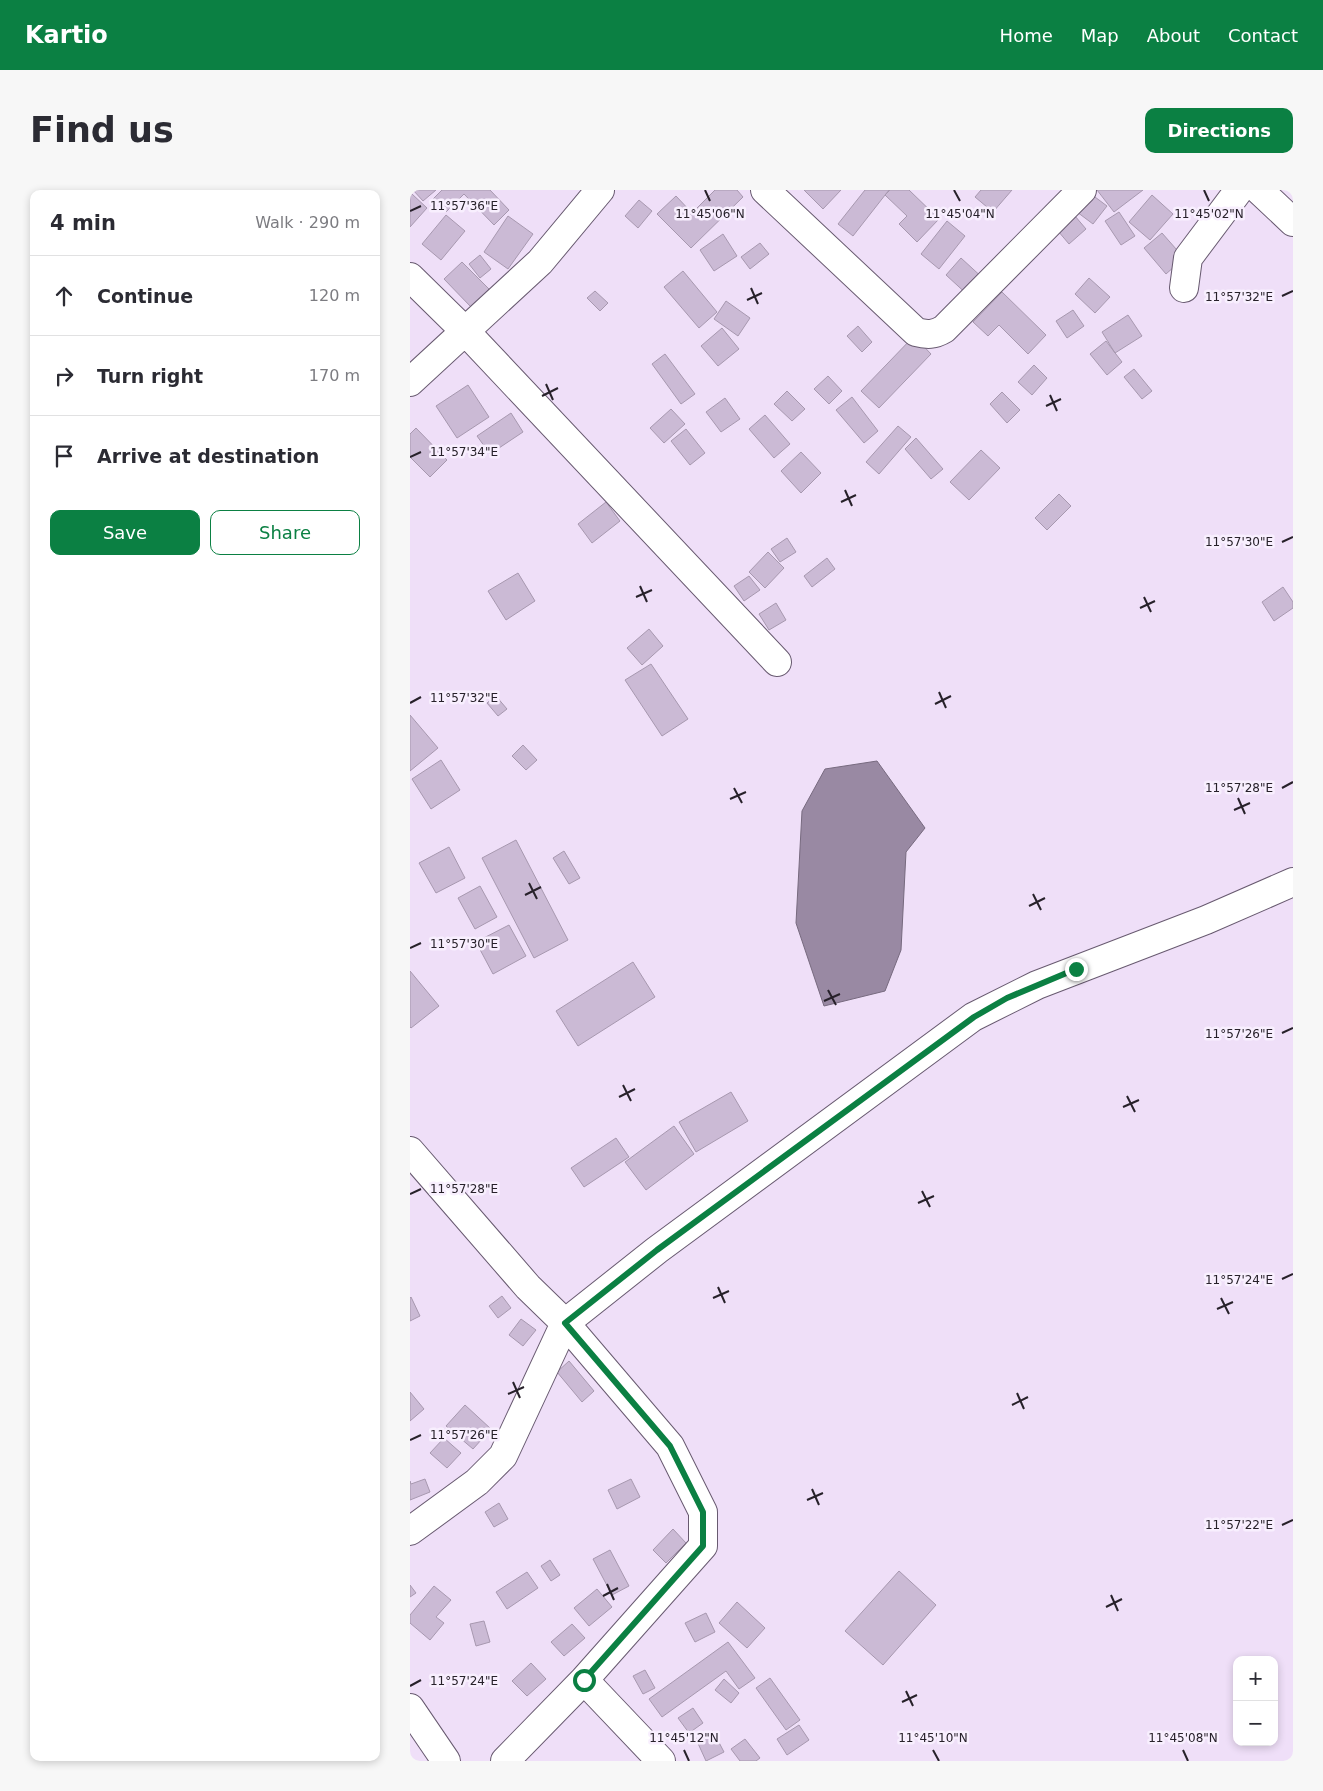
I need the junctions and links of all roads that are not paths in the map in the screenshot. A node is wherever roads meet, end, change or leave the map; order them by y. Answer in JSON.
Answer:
{"nodes":[{"id":1,"x":600,"y":190,"type":"edge"},
{"id":2,"x":765,"y":190,"type":"edge"},
{"id":3,"x":1082,"y":190,"type":"edge"},
{"id":4,"x":1239,"y":190,"type":"edge"},
{"id":5,"x":1259,"y":190,"type":"edge"},
{"id":6,"x":1293,"y":222,"type":"edge"},
{"id":7,"x":410,"y":277,"type":"edge"},
{"id":8,"x":1184,"y":288,"type":"dead end"},
{"id":9,"x":465,"y":331,"type":"junction"},
{"id":10,"x":410,"y":382,"type":"edge"},
{"id":11,"x":777,"y":662,"type":"dead end"},
{"id":12,"x":1293,"y":882,"type":"edge"},
{"id":13,"x":410,"y":1151,"type":"edge"},
{"id":14,"x":565,"y":1323,"type":"junction"},
{"id":15,"x":410,"y":1531,"type":"edge"},
{"id":16,"x":584,"y":1680,"type":"junction"},
{"id":17,"x":410,"y":1708,"type":"edge"},
{"id":18,"x":446,"y":1761,"type":"edge"},
{"id":19,"x":506,"y":1761,"type":"edge"},
{"id":20,"x":661,"y":1761,"type":"edge"}],
"edges":[{"from":1,"to":9,"type":"street"},
{"from":2,"to":3,"type":"street"},
{"from":4,"to":8,"type":"street"},
{"from":5,"to":6,"type":"street"},
{"from":7,"to":9,"type":"street"},
{"from":9,"to":10,"type":"street"},
{"from":9,"to":11,"type":"street"},
{"from":12,"to":14,"type":"street"},
{"from":13,"to":14,"type":"street"},
{"from":14,"to":15,"type":"street"},
{"from":14,"to":16,"type":"street"},
{"from":16,"to":19,"type":"street"},
{"from":16,"to":20,"type":"street"},
{"from":17,"to":18,"type":"street"}]}
